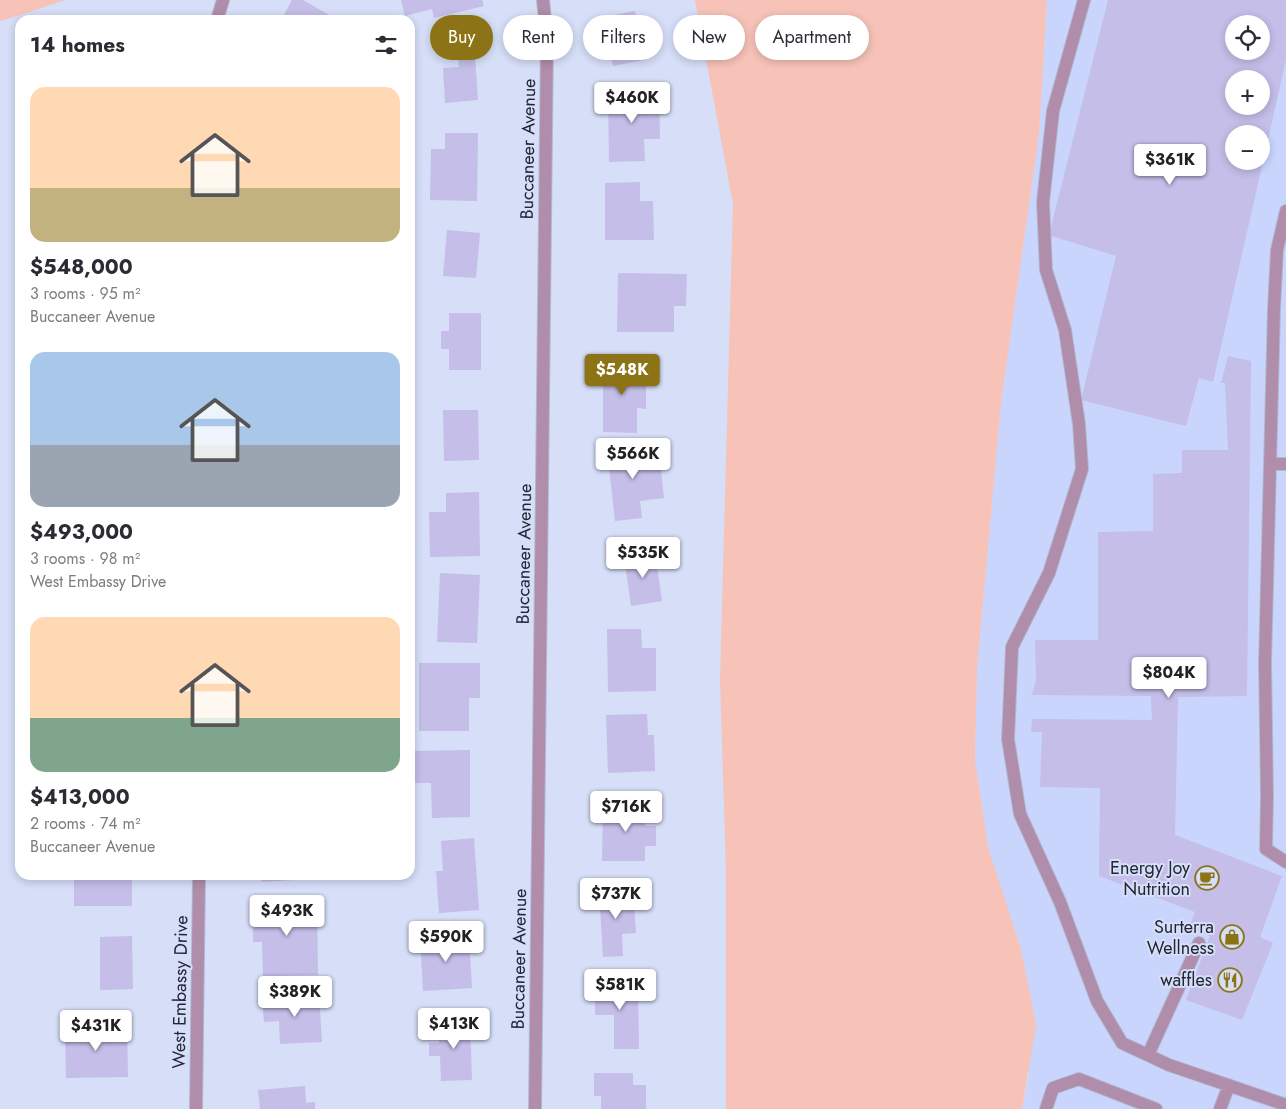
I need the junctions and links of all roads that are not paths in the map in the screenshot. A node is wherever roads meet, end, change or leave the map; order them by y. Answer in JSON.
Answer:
{"nodes":[{"id":1,"x":224,"y":0,"type":"edge"},
{"id":2,"x":543,"y":0,"type":"edge"},
{"id":3,"x":1084,"y":0,"type":"edge"},
{"id":4,"x":219,"y":15,"type":"edge"},
{"id":5,"x":1286,"y":215,"type":"edge"},
{"id":6,"x":1273,"y":338,"type":"junction"},
{"id":7,"x":1286,"y":338,"type":"edge"},
{"id":8,"x":1270,"y":464,"type":"junction"},
{"id":9,"x":1286,"y":464,"type":"edge"},
{"id":10,"x":1286,"y":862,"type":"edge"},
{"id":11,"x":199,"y":880,"type":"edge"},
{"id":12,"x":1199,"y":943,"type":"dead end"},
{"id":13,"x":1148,"y":1055,"type":"junction"},
{"id":14,"x":1229,"y":1085,"type":"junction"},
{"id":15,"x":1286,"y":1105,"type":"edge"},
{"id":16,"x":196,"y":1109,"type":"edge"},
{"id":17,"x":535,"y":1109,"type":"edge"},
{"id":18,"x":1046,"y":1109,"type":"edge"},
{"id":19,"x":1156,"y":1109,"type":"edge"},
{"id":20,"x":1220,"y":1109,"type":"edge"}],
"edges":[{"from":1,"to":4,"type":"street"},
{"from":2,"to":17,"type":"street","name":"Buccaneer Avenue"},
{"from":3,"to":13,"type":"street"},
{"from":5,"to":6,"type":"street"},
{"from":6,"to":7,"type":"street"},
{"from":6,"to":8,"type":"street"},
{"from":8,"to":9,"type":"street"},
{"from":8,"to":10,"type":"street"},
{"from":11,"to":16,"type":"street","name":"West Embassy Drive"},
{"from":12,"to":13,"type":"street"},
{"from":13,"to":14,"type":"street"},
{"from":14,"to":15,"type":"street"},
{"from":14,"to":20,"type":"street"},
{"from":18,"to":19,"type":"street"}]}
